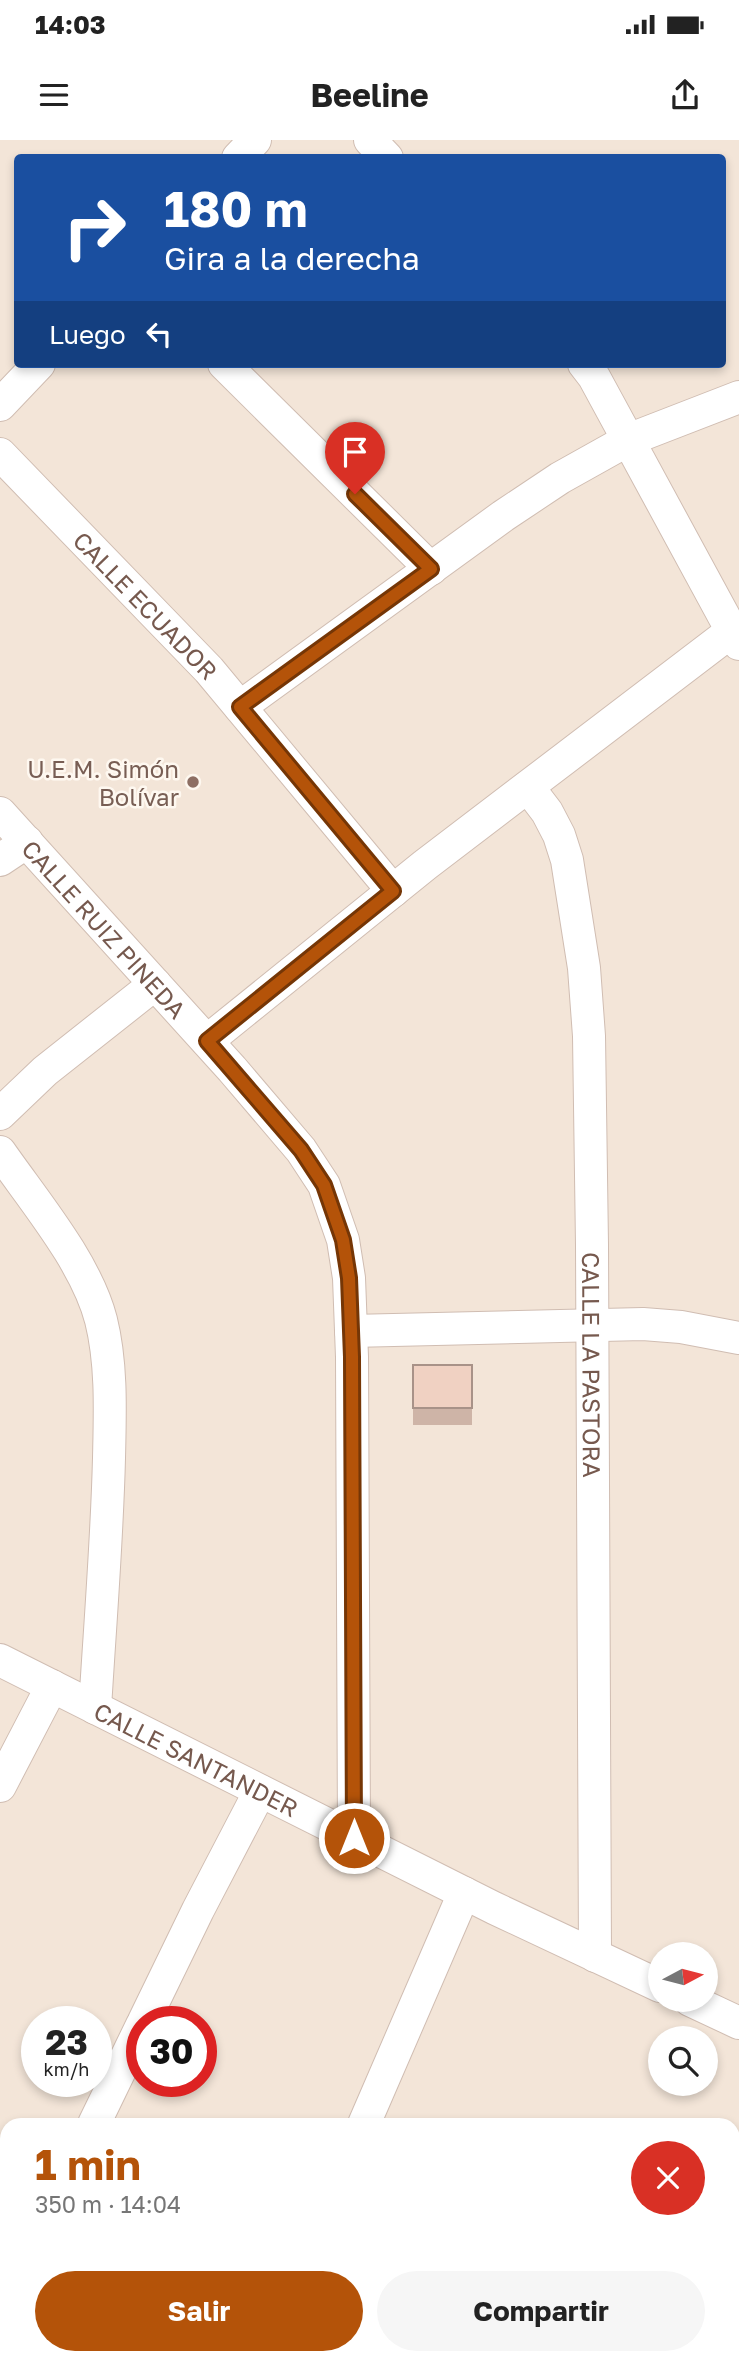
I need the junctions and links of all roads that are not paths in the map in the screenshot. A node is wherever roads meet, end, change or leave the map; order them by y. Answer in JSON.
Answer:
{"nodes":[{"id":1,"x":255,"y":140,"type":"edge"},
{"id":2,"x":370,"y":140,"type":"edge"},
{"id":3,"x":242,"y":154,"type":"edge"},
{"id":4,"x":383,"y":154,"type":"edge"},
{"id":5,"x":35,"y":368,"type":"edge"},
{"id":6,"x":228,"y":368,"type":"edge"},
{"id":7,"x":587,"y":368,"type":"edge"},
{"id":8,"x":739,"y":397,"type":"edge"},
{"id":9,"x":0,"y":405,"type":"edge"},
{"id":10,"x":628,"y":440,"type":"junction"},
{"id":11,"x":0,"y":454,"type":"edge"},
{"id":12,"x":431,"y":569,"type":"junction"},
{"id":13,"x":736,"y":638,"type":"edge"},
{"id":14,"x":240,"y":707,"type":"junction"},
{"id":15,"x":528,"y":787,"type":"junction"},
{"id":16,"x":0,"y":813,"type":"edge"},
{"id":17,"x":27,"y":842,"type":"junction"},
{"id":18,"x":0,"y":860,"type":"edge"},
{"id":19,"x":393,"y":891,"type":"junction"},
{"id":20,"x":155,"y":984,"type":"junction"},
{"id":21,"x":207,"y":1041,"type":"junction"},
{"id":22,"x":0,"y":1114,"type":"edge"},
{"id":23,"x":0,"y":1152,"type":"edge"},
{"id":24,"x":593,"y":1324,"type":"junction"},
{"id":25,"x":351,"y":1331,"type":"junction"},
{"id":26,"x":739,"y":1338,"type":"edge"},
{"id":27,"x":0,"y":1660,"type":"edge"},
{"id":28,"x":51,"y":1686,"type":"junction"},
{"id":29,"x":95,"y":1708,"type":"junction"},
{"id":30,"x":0,"y":1786,"type":"edge"},
{"id":31,"x":260,"y":1791,"type":"junction"},
{"id":32,"x":354,"y":1838,"type":"junction"},
{"id":33,"x":464,"y":1893,"type":"junction"},
{"id":34,"x":595,"y":1956,"type":"junction"},
{"id":35,"x":648,"y":1980,"type":"edge"},
{"id":36,"x":151,"y":2006,"type":"edge"},
{"id":37,"x":716,"y":2012,"type":"edge"},
{"id":38,"x":739,"y":2023,"type":"edge"},
{"id":39,"x":126,"y":2058,"type":"edge"},
{"id":40,"x":97,"y":2118,"type":"edge"},
{"id":41,"x":367,"y":2118,"type":"edge"}],
"edges":[{"from":1,"to":3,"type":"street"},
{"from":2,"to":4,"type":"street"},
{"from":5,"to":9,"type":"street"},
{"from":6,"to":12,"type":"street"},
{"from":7,"to":10,"type":"street"},
{"from":8,"to":10,"type":"street"},
{"from":10,"to":12,"type":"street"},
{"from":10,"to":13,"type":"street"},
{"from":11,"to":14,"type":"street","name":"CALLE ECUADOR"},
{"from":12,"to":14,"type":"street"},
{"from":13,"to":15,"type":"street"},
{"from":14,"to":19,"type":"street","name":"CALLE ECUADOR"},
{"from":15,"to":19,"type":"street"},
{"from":15,"to":24,"type":"street","name":"CALLE LA PASTORA"},
{"from":16,"to":17,"type":"street","name":"CALLE RUIZ PINEDA"},
{"from":17,"to":18,"type":"street"},
{"from":17,"to":20,"type":"street","name":"CALLE RUIZ PINEDA"},
{"from":19,"to":21,"type":"street"},
{"from":20,"to":21,"type":"street","name":"CALLE RUIZ PINEDA"},
{"from":20,"to":22,"type":"street"},
{"from":21,"to":25,"type":"street","name":"CALLE RUIZ PINEDA"},
{"from":23,"to":29,"type":"street"},
{"from":24,"to":25,"type":"street"},
{"from":24,"to":26,"type":"street"},
{"from":24,"to":34,"type":"street","name":"CALLE LA PASTORA"},
{"from":25,"to":32,"type":"street","name":"CALLE RUIZ PINEDA"},
{"from":27,"to":28,"type":"street","name":"CALLE SANTANDER"},
{"from":28,"to":29,"type":"street","name":"CALLE SANTANDER"},
{"from":28,"to":30,"type":"street"},
{"from":29,"to":31,"type":"street","name":"CALLE SANTANDER"},
{"from":31,"to":32,"type":"street","name":"CALLE SANTANDER"},
{"from":31,"to":36,"type":"street"},
{"from":32,"to":33,"type":"street","name":"CALLE SANTANDER"},
{"from":33,"to":34,"type":"street","name":"CALLE SANTANDER"},
{"from":33,"to":41,"type":"street"},
{"from":34,"to":35,"type":"street","name":"CALLE SANTANDER"},
{"from":37,"to":38,"type":"street"},
{"from":39,"to":40,"type":"street"}]}
